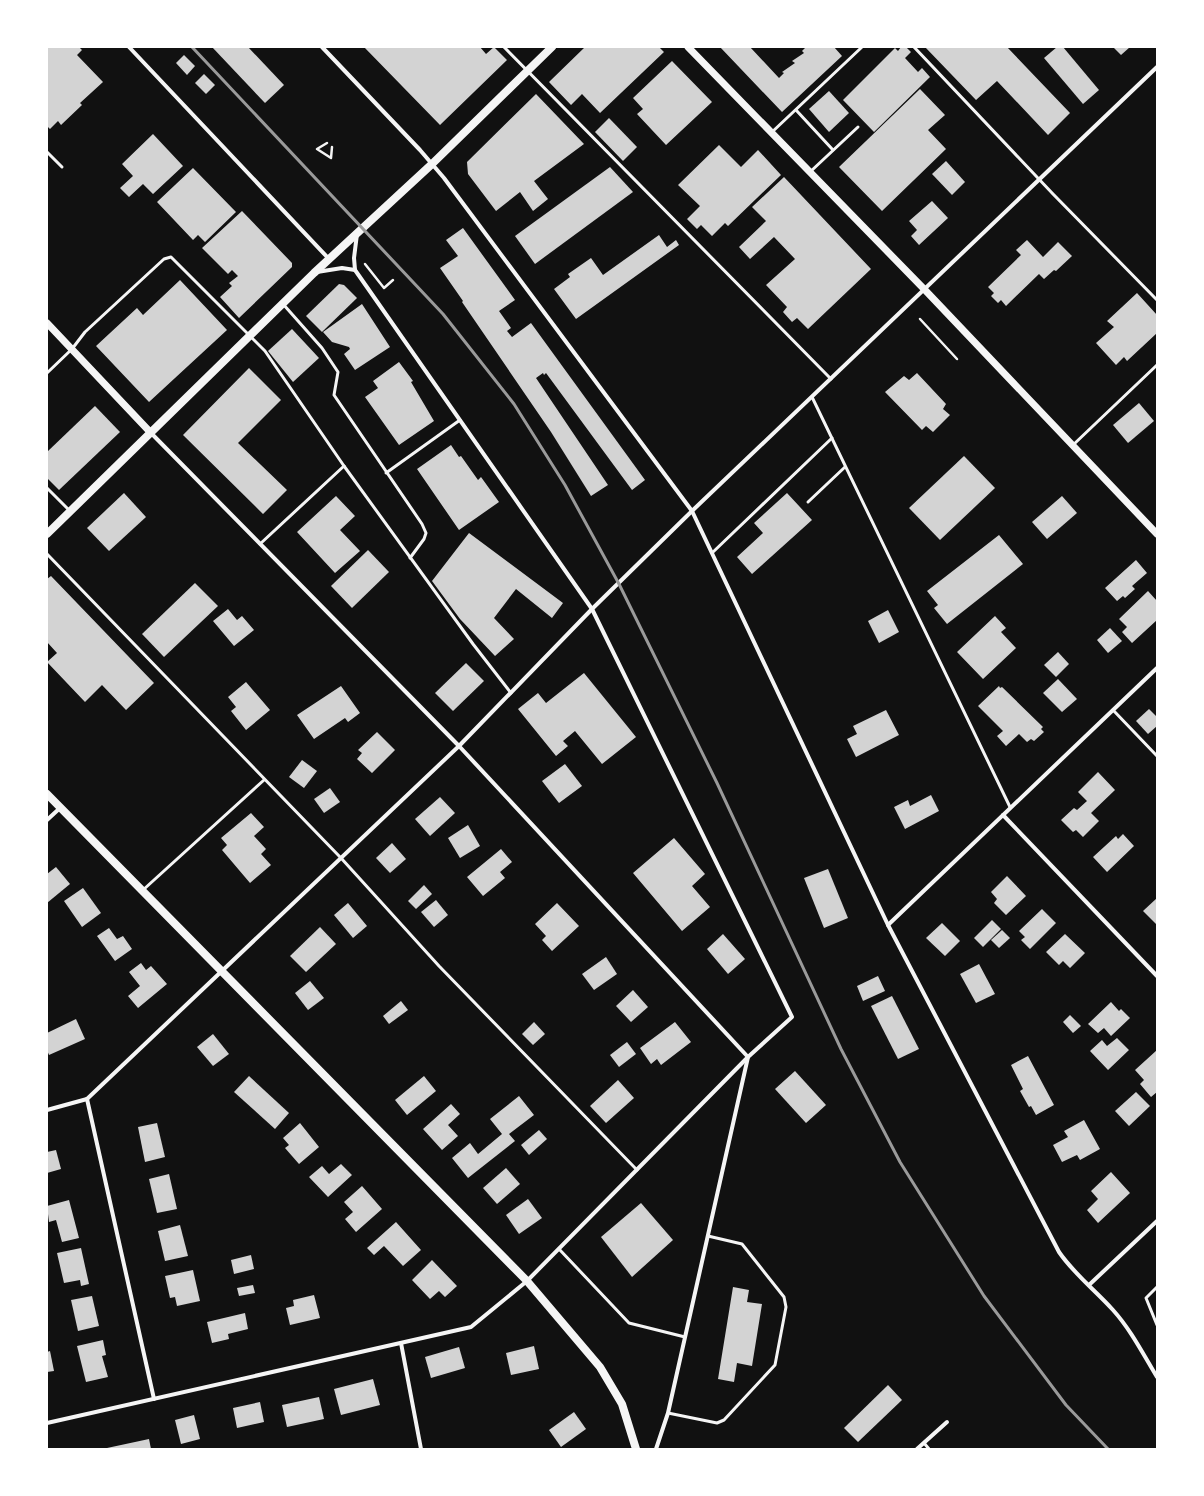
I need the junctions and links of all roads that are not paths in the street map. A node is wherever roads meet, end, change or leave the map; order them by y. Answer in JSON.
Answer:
{"nodes":[{"id":1,"x":129,"y":47,"type":"edge"},
{"id":2,"x":322,"y":47,"type":"edge"},
{"id":3,"x":504,"y":47,"type":"edge"},
{"id":4,"x":552,"y":47,"type":"edge"},
{"id":5,"x":688,"y":47,"type":"edge"},
{"id":6,"x":862,"y":47,"type":"edge"},
{"id":7,"x":914,"y":47,"type":"edge"},
{"id":8,"x":1157,"y":67,"type":"edge"},
{"id":9,"x":527,"y":71,"type":"junction"},
{"id":10,"x":796,"y":110,"type":"junction"},
{"id":11,"x":858,"y":127,"type":"dead end"},
{"id":12,"x":771,"y":133,"type":"junction"},
{"id":13,"x":833,"y":150,"type":"junction"},
{"id":14,"x":47,"y":152,"type":"edge"},
{"id":15,"x":432,"y":164,"type":"junction"},
{"id":16,"x":62,"y":168,"type":"dead end"},
{"id":17,"x":810,"y":172,"type":"junction"},
{"id":18,"x":1040,"y":180,"type":"junction"},
{"id":19,"x":358,"y":233,"type":"junction"},
{"id":20,"x":329,"y":259,"type":"junction"},
{"id":21,"x":356,"y":270,"type":"junction"},
{"id":22,"x":314,"y":273,"type":"junction"},
{"id":23,"x":925,"y":290,"type":"junction"},
{"id":24,"x":1157,"y":300,"type":"edge"},
{"id":25,"x":283,"y":304,"type":"junction"},
{"id":26,"x":47,"y":323,"type":"edge"},
{"id":27,"x":250,"y":337,"type":"junction"},
{"id":28,"x":72,"y":349,"type":"junction"},
{"id":29,"x":1157,"y":365,"type":"edge"},
{"id":30,"x":47,"y":373,"type":"edge"},
{"id":31,"x":832,"y":379,"type":"junction"},
{"id":32,"x":812,"y":397,"type":"junction"},
{"id":33,"x":460,"y":420,"type":"junction"},
{"id":34,"x":151,"y":433,"type":"junction"},
{"id":35,"x":832,"y":438,"type":"junction"},
{"id":36,"x":1074,"y":444,"type":"junction"},
{"id":37,"x":344,"y":466,"type":"junction"},
{"id":38,"x":846,"y":467,"type":"junction"},
{"id":39,"x":386,"y":473,"type":"junction"},
{"id":40,"x":47,"y":488,"type":"edge"},
{"id":41,"x":808,"y":502,"type":"dead end"},
{"id":42,"x":70,"y":511,"type":"junction"},
{"id":43,"x":692,"y":511,"type":"junction"},
{"id":44,"x":47,"y":534,"type":"edge"},
{"id":45,"x":1157,"y":534,"type":"edge"},
{"id":46,"x":260,"y":544,"type":"junction"},
{"id":47,"x":712,"y":553,"type":"junction"},
{"id":48,"x":47,"y":554,"type":"edge"},
{"id":49,"x":410,"y":558,"type":"junction"},
{"id":50,"x":592,"y":609,"type":"junction"},
{"id":51,"x":1157,"y":668,"type":"edge"},
{"id":52,"x":511,"y":694,"type":"junction"},
{"id":53,"x":1113,"y":710,"type":"junction"},
{"id":54,"x":459,"y":746,"type":"junction"},
{"id":55,"x":1157,"y":756,"type":"edge"},
{"id":56,"x":264,"y":780,"type":"junction"},
{"id":57,"x":47,"y":794,"type":"edge"},
{"id":58,"x":1010,"y":807,"type":"junction"},
{"id":59,"x":60,"y":808,"type":"junction"},
{"id":60,"x":1003,"y":815,"type":"junction"},
{"id":61,"x":47,"y":820,"type":"edge"},
{"id":62,"x":341,"y":858,"type":"junction"},
{"id":63,"x":143,"y":890,"type":"junction"},
{"id":64,"x":888,"y":925,"type":"junction"},
{"id":65,"x":222,"y":971,"type":"junction"},
{"id":66,"x":1157,"y":976,"type":"edge"},
{"id":67,"x":748,"y":1057,"type":"junction"},
{"id":68,"x":87,"y":1100,"type":"junction"},
{"id":69,"x":47,"y":1110,"type":"edge"},
{"id":70,"x":637,"y":1170,"type":"junction"},
{"id":71,"x":1157,"y":1221,"type":"edge"},
{"id":72,"x":708,"y":1236,"type":"junction"},
{"id":73,"x":559,"y":1249,"type":"junction"},
{"id":74,"x":527,"y":1281,"type":"junction"},
{"id":75,"x":1089,"y":1285,"type":"junction"},
{"id":76,"x":1157,"y":1287,"type":"edge"},
{"id":77,"x":1157,"y":1325,"type":"edge"},
{"id":78,"x":685,"y":1337,"type":"junction"},
{"id":79,"x":401,"y":1343,"type":"junction"},
{"id":80,"x":1157,"y":1377,"type":"edge"},
{"id":81,"x":154,"y":1399,"type":"junction"},
{"id":82,"x":668,"y":1413,"type":"junction"},
{"id":83,"x":947,"y":1422,"type":"dead end"},
{"id":84,"x":47,"y":1423,"type":"edge"},
{"id":85,"x":924,"y":1443,"type":"junction"},
{"id":86,"x":421,"y":1449,"type":"edge"},
{"id":87,"x":636,"y":1449,"type":"edge"},
{"id":88,"x":656,"y":1449,"type":"edge"},
{"id":89,"x":918,"y":1449,"type":"edge"},
{"id":90,"x":930,"y":1449,"type":"edge"}],
"edges":[{"from":1,"to":20,"type":"street"},
{"from":2,"to":15,"type":"street"},
{"from":3,"to":9,"type":"lane"},
{"from":4,"to":9,"type":"main road"},
{"from":5,"to":12,"type":"street"},
{"from":6,"to":10,"type":"lane"},
{"from":7,"to":18,"type":"lane"},
{"from":8,"to":18,"type":"street"},
{"from":9,"to":15,"type":"main road"},
{"from":9,"to":31,"type":"lane"},
{"from":10,"to":12,"type":"lane"},
{"from":10,"to":13,"type":"lane"},
{"from":11,"to":13,"type":"lane"},
{"from":12,"to":17,"type":"street"},
{"from":13,"to":17,"type":"lane"},
{"from":14,"to":16,"type":"lane"},
{"from":15,"to":19,"type":"main road"},
{"from":15,"to":43,"type":"street"},
{"from":17,"to":23,"type":"street"},
{"from":18,"to":23,"type":"street"},
{"from":18,"to":24,"type":"lane"},
{"from":19,"to":20,"type":"main road"},
{"from":19,"to":21,"type":"street"},
{"from":20,"to":22,"type":"main road"},
{"from":21,"to":22,"type":"street"},
{"from":21,"to":33,"type":"street"},
{"from":22,"to":25,"type":"main road"},
{"from":23,"to":31,"type":"street"},
{"from":23,"to":36,"type":"street"},
{"from":25,"to":27,"type":"main road"},
{"from":25,"to":39,"type":"lane"},
{"from":26,"to":28,"type":"street"},
{"from":27,"to":28,"type":"lane"},
{"from":27,"to":34,"type":"main road"},
{"from":27,"to":37,"type":"lane"},
{"from":28,"to":30,"type":"lane"},
{"from":28,"to":34,"type":"street"},
{"from":29,"to":36,"type":"lane"},
{"from":31,"to":32,"type":"street"},
{"from":32,"to":35,"type":"lane"},
{"from":32,"to":43,"type":"street"},
{"from":33,"to":39,"type":"lane"},
{"from":33,"to":50,"type":"street"},
{"from":34,"to":42,"type":"main road"},
{"from":34,"to":46,"type":"street"},
{"from":35,"to":38,"type":"lane"},
{"from":35,"to":47,"type":"lane"},
{"from":36,"to":45,"type":"street"},
{"from":37,"to":46,"type":"lane"},
{"from":37,"to":49,"type":"lane"},
{"from":38,"to":41,"type":"lane"},
{"from":38,"to":58,"type":"lane"},
{"from":39,"to":49,"type":"lane"},
{"from":40,"to":42,"type":"lane"},
{"from":42,"to":44,"type":"main road"},
{"from":43,"to":47,"type":"street"},
{"from":43,"to":50,"type":"street"},
{"from":46,"to":54,"type":"street"},
{"from":47,"to":64,"type":"street"},
{"from":48,"to":56,"type":"lane"},
{"from":49,"to":52,"type":"lane"},
{"from":50,"to":52,"type":"street"},
{"from":50,"to":67,"type":"street"},
{"from":51,"to":53,"type":"street"},
{"from":52,"to":54,"type":"street"},
{"from":53,"to":55,"type":"lane"},
{"from":53,"to":58,"type":"street"},
{"from":54,"to":62,"type":"street"},
{"from":54,"to":67,"type":"street"},
{"from":56,"to":62,"type":"lane"},
{"from":56,"to":63,"type":"lane"},
{"from":57,"to":59,"type":"main road"},
{"from":58,"to":60,"type":"street"},
{"from":59,"to":61,"type":"street"},
{"from":59,"to":63,"type":"main road"},
{"from":60,"to":64,"type":"street"},
{"from":60,"to":66,"type":"street"},
{"from":62,"to":65,"type":"street"},
{"from":62,"to":70,"type":"lane"},
{"from":63,"to":65,"type":"main road"},
{"from":64,"to":75,"type":"street"},
{"from":65,"to":68,"type":"street"},
{"from":65,"to":74,"type":"main road"},
{"from":67,"to":70,"type":"street"},
{"from":67,"to":72,"type":"street"},
{"from":68,"to":69,"type":"street"},
{"from":68,"to":81,"type":"street"},
{"from":70,"to":73,"type":"street"},
{"from":71,"to":75,"type":"street"},
{"from":72,"to":78,"type":"street"},
{"from":72,"to":82,"type":"lane"},
{"from":73,"to":74,"type":"street"},
{"from":73,"to":78,"type":"lane"},
{"from":74,"to":79,"type":"street"},
{"from":74,"to":87,"type":"main road"},
{"from":75,"to":80,"type":"street"},
{"from":76,"to":77,"type":"lane"},
{"from":78,"to":82,"type":"street"},
{"from":79,"to":81,"type":"street"},
{"from":79,"to":86,"type":"street"},
{"from":81,"to":84,"type":"street"},
{"from":82,"to":88,"type":"street"},
{"from":83,"to":85,"type":"street"},
{"from":85,"to":89,"type":"street"},
{"from":85,"to":90,"type":"lane"}]}
